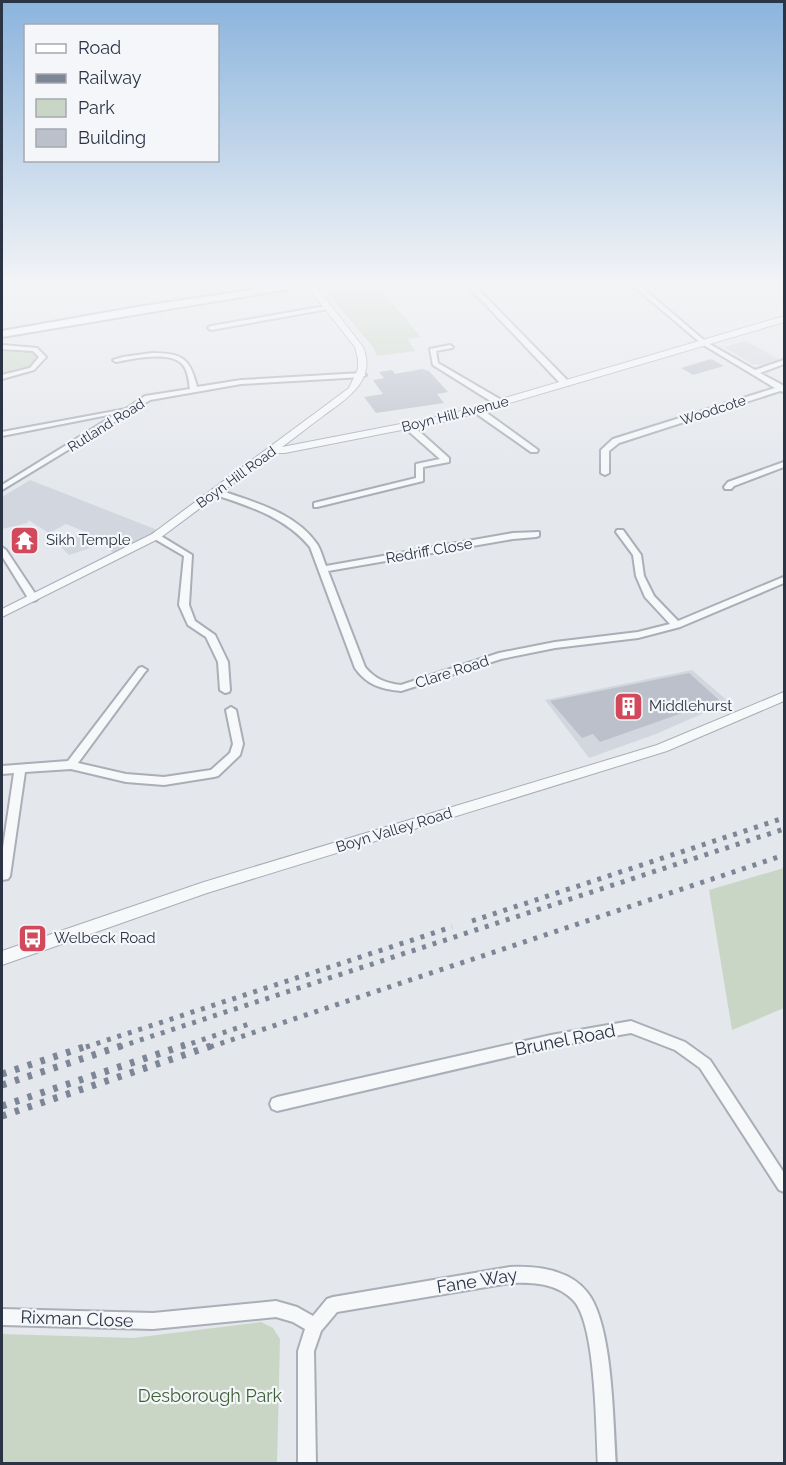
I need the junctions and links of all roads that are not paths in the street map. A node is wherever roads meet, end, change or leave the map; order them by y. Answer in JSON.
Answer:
{"nodes":[{"id":1,"x":38,"y":352,"type":"edge"},
{"id":2,"x":361,"y":352,"type":"edge"},
{"id":3,"x":433,"y":352,"type":"edge"},
{"id":4,"x":535,"y":352,"type":"edge"},
{"id":5,"x":671,"y":352,"type":"edge"},
{"id":6,"x":720,"y":352,"type":"edge"},
{"id":7,"x":116,"y":360,"type":"dead end"},
{"id":8,"x":784,"y":362,"type":"edge"},
{"id":9,"x":755,"y":372,"type":"junction"},
{"id":10,"x":362,"y":375,"type":"junction"},
{"id":11,"x":2,"y":377,"type":"edge"},
{"id":12,"x":565,"y":383,"type":"junction"},
{"id":13,"x":783,"y":389,"type":"edge"},
{"id":14,"x":194,"y":390,"type":"junction"},
{"id":15,"x":500,"y":403,"type":"junction"},
{"id":16,"x":129,"y":409,"type":"junction"},
{"id":17,"x":477,"y":410,"type":"junction"},
{"id":18,"x":76,"y":419,"type":"junction"},
{"id":19,"x":310,"y":423,"type":"junction"},
{"id":20,"x":408,"y":426,"type":"junction"},
{"id":21,"x":2,"y":434,"type":"edge"},
{"id":22,"x":84,"y":438,"type":"junction"},
{"id":23,"x":331,"y":441,"type":"junction"},
{"id":24,"x":273,"y":450,"type":"junction"},
{"id":25,"x":534,"y":450,"type":"dead end"},
{"id":26,"x":784,"y":464,"type":"edge"},
{"id":27,"x":605,"y":473,"type":"dead end"},
{"id":28,"x":728,"y":487,"type":"dead end"},
{"id":29,"x":2,"y":488,"type":"edge"},
{"id":30,"x":216,"y":492,"type":"junction"},
{"id":31,"x":317,"y":505,"type":"dead end"},
{"id":32,"x":620,"y":532,"type":"dead end"},
{"id":33,"x":536,"y":534,"type":"dead end"},
{"id":34,"x":156,"y":536,"type":"junction"},
{"id":35,"x":2,"y":550,"type":"edge"},
{"id":36,"x":322,"y":569,"type":"junction"},
{"id":37,"x":784,"y":580,"type":"edge"},
{"id":38,"x":33,"y":598,"type":"junction"},
{"id":39,"x":2,"y":613,"type":"edge"},
{"id":40,"x":677,"y":625,"type":"junction"},
{"id":41,"x":142,"y":670,"type":"dead end"},
{"id":42,"x":225,"y":690,"type":"dead end"},
{"id":43,"x":784,"y":696,"type":"edge"},
{"id":44,"x":231,"y":710,"type":"dead end"},
{"id":45,"x":71,"y":765,"type":"junction"},
{"id":46,"x":20,"y":769,"type":"junction"},
{"id":47,"x":2,"y":770,"type":"edge"},
{"id":48,"x":4,"y":876,"type":"dead end"},
{"id":49,"x":2,"y":958,"type":"edge"},
{"id":50,"x":277,"y":1104,"type":"dead end"},
{"id":51,"x":784,"y":1185,"type":"edge"},
{"id":52,"x":2,"y":1317,"type":"edge"},
{"id":53,"x":314,"y":1326,"type":"junction"},
{"id":54,"x":307,"y":1464,"type":"edge"},
{"id":55,"x":607,"y":1464,"type":"edge"}],
"edges":[{"from":1,"to":11,"type":"street"},
{"from":2,"to":10,"type":"street"},
{"from":3,"to":15,"type":"street"},
{"from":4,"to":12,"type":"street"},
{"from":5,"to":12,"type":"street","name":"Boyn Hill Avenue"},
{"from":6,"to":9,"type":"street"},
{"from":7,"to":14,"type":"street"},
{"from":8,"to":9,"type":"street"},
{"from":9,"to":13,"type":"street"},
{"from":10,"to":14,"type":"street","name":"Rutland Road"},
{"from":10,"to":19,"type":"street","name":"Boyn Hill Road"},
{"from":12,"to":15,"type":"street","name":"Boyn Hill Avenue"},
{"from":13,"to":27,"type":"street","name":"Woodcote"},
{"from":14,"to":16,"type":"street","name":"Rutland Road"},
{"from":15,"to":17,"type":"street","name":"Boyn Hill Avenue"},
{"from":16,"to":18,"type":"street"},
{"from":16,"to":22,"type":"street","name":"Rutland Road"},
{"from":17,"to":20,"type":"street","name":"Boyn Hill Avenue"},
{"from":17,"to":25,"type":"street"},
{"from":18,"to":21,"type":"street"},
{"from":18,"to":22,"type":"street"},
{"from":19,"to":23,"type":"street"},
{"from":19,"to":24,"type":"street","name":"Boyn Hill Road"},
{"from":20,"to":23,"type":"street","name":"Boyn Hill Avenue"},
{"from":20,"to":31,"type":"street"},
{"from":22,"to":29,"type":"street","name":"Rutland Road"},
{"from":23,"to":24,"type":"street","name":"Boyn Hill Avenue"},
{"from":24,"to":30,"type":"street","name":"Boyn Hill Road"},
{"from":26,"to":28,"type":"street"},
{"from":30,"to":34,"type":"street","name":"Boyn Hill Road"},
{"from":30,"to":36,"type":"street","name":"Clare Road"},
{"from":32,"to":40,"type":"street"},
{"from":33,"to":36,"type":"street","name":"Redriff Close"},
{"from":34,"to":38,"type":"street","name":"Boyn Hill Road"},
{"from":34,"to":42,"type":"street"},
{"from":35,"to":38,"type":"street"},
{"from":36,"to":40,"type":"street","name":"Clare Road"},
{"from":37,"to":40,"type":"street","name":"Clare Road"},
{"from":38,"to":39,"type":"street","name":"Boyn Hill Road"},
{"from":41,"to":45,"type":"street"},
{"from":43,"to":49,"type":"street","name":"Boyn Valley Road"},
{"from":44,"to":45,"type":"street"},
{"from":45,"to":46,"type":"street"},
{"from":46,"to":47,"type":"street"},
{"from":46,"to":48,"type":"street"},
{"from":50,"to":51,"type":"street","name":"Brunel Road"},
{"from":52,"to":53,"type":"street","name":"Rixman Close"},
{"from":53,"to":54,"type":"street","name":"Fane Way"},
{"from":53,"to":55,"type":"street","name":"Fane Way"}]}
